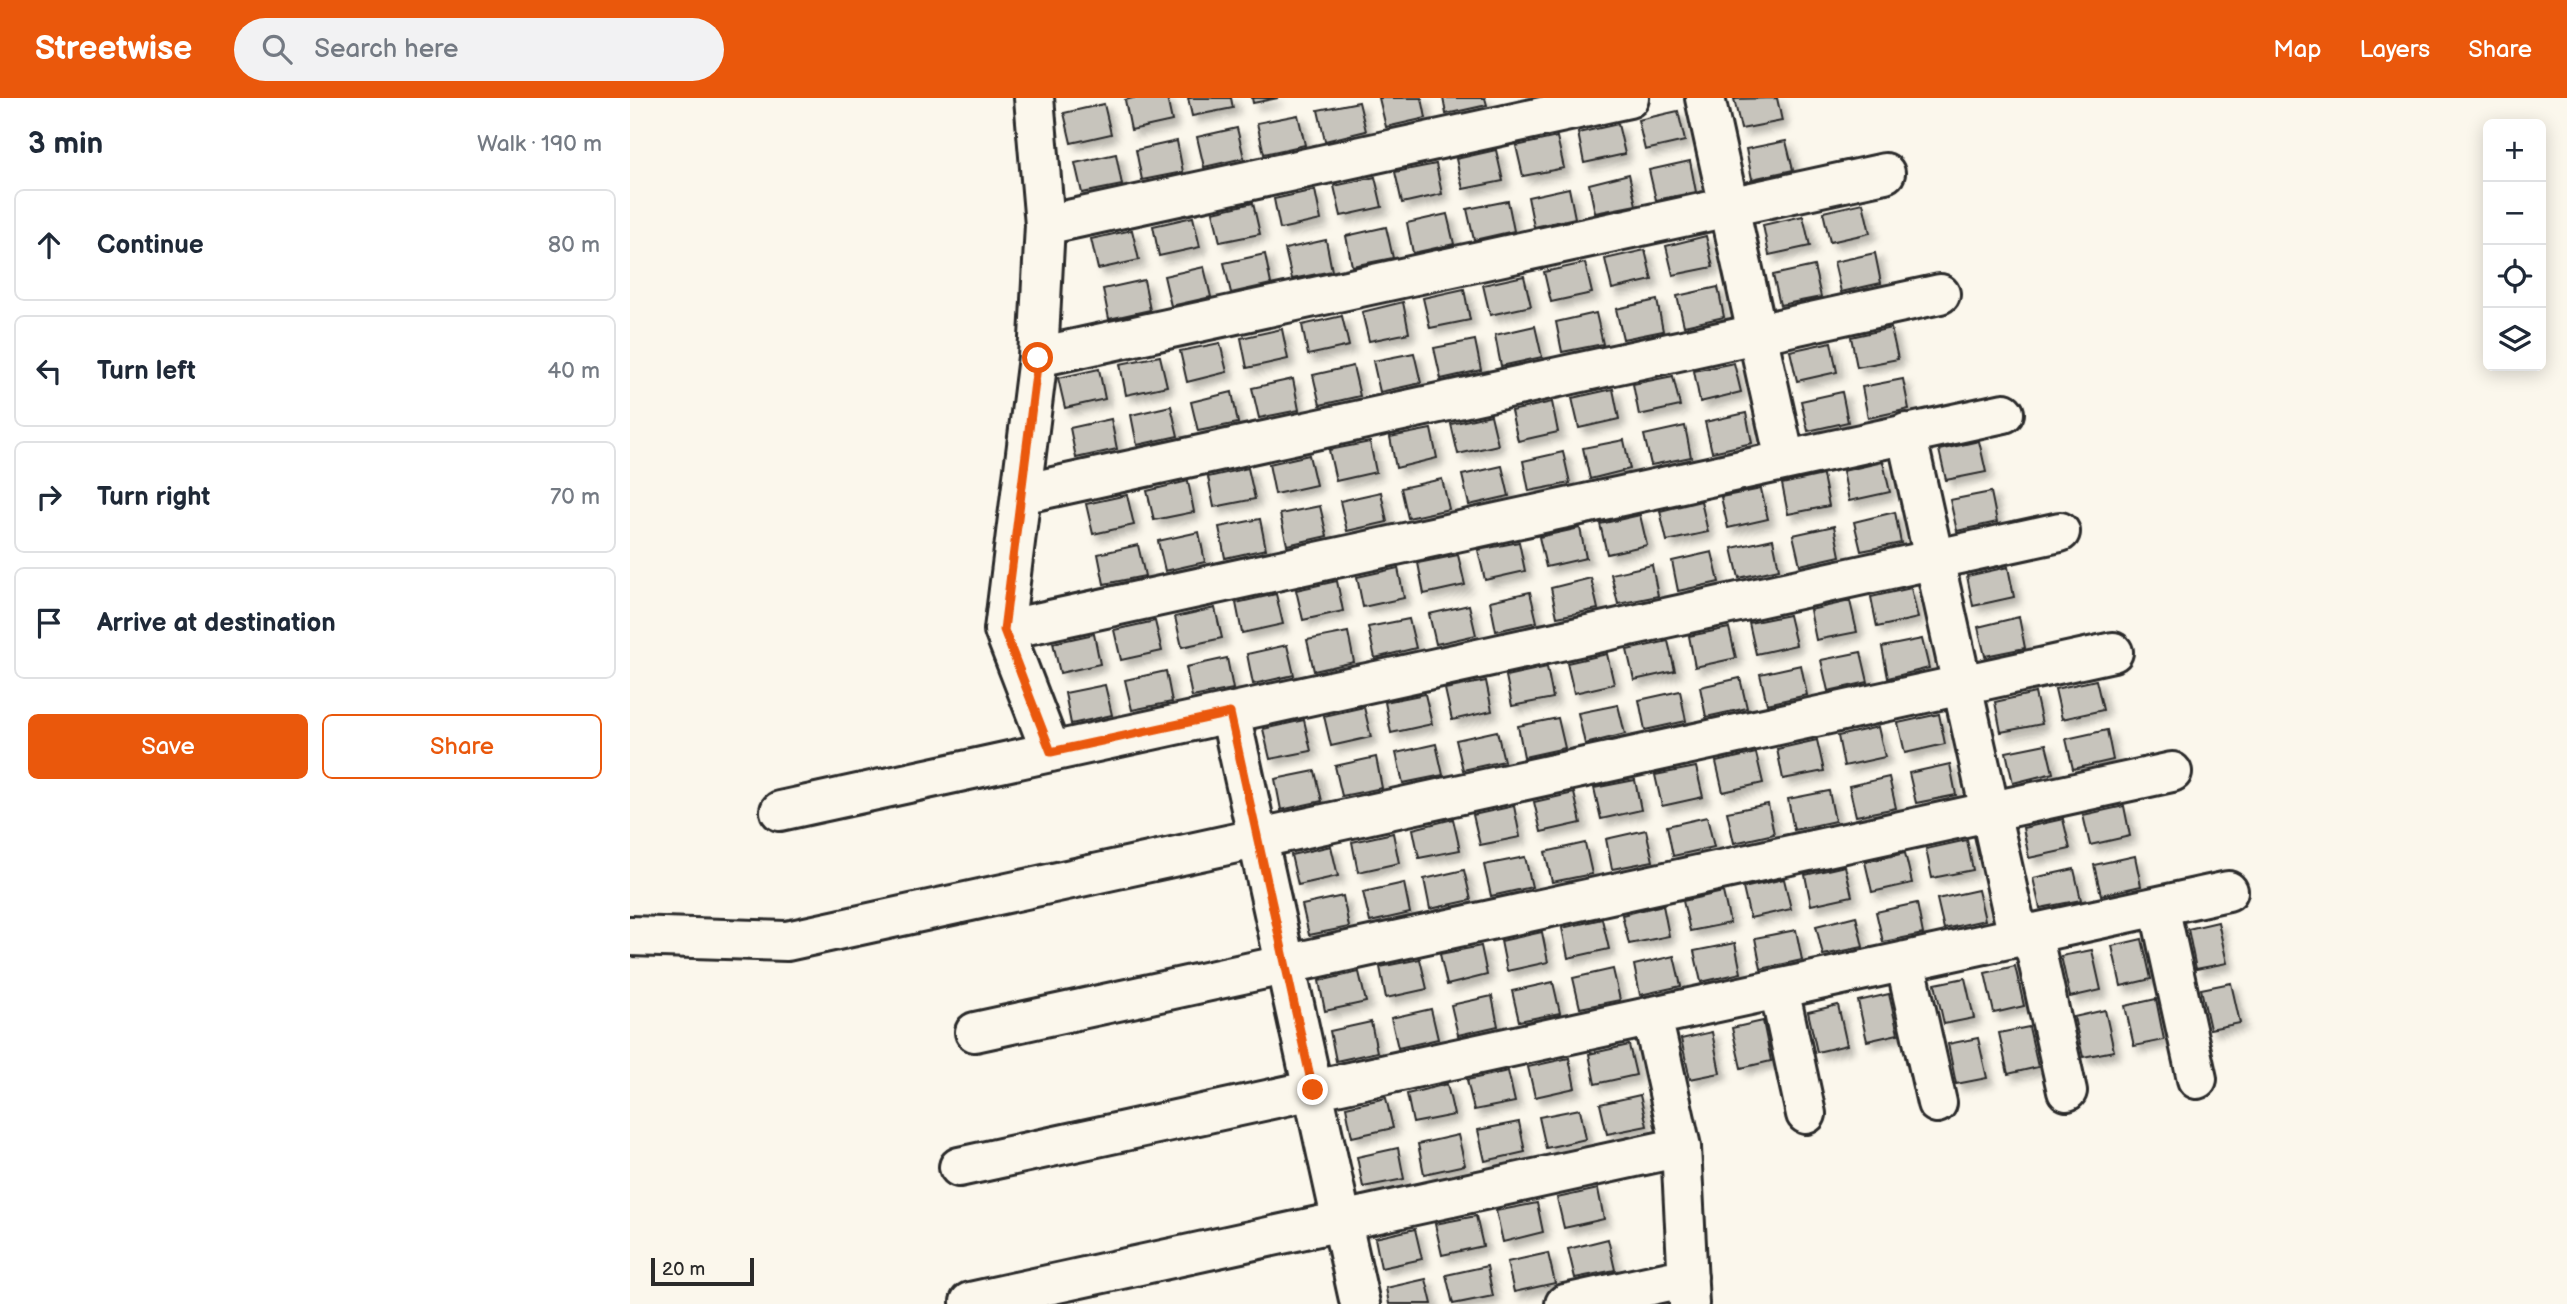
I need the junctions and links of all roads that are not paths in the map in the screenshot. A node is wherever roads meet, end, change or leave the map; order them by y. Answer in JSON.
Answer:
{"nodes":[{"id":1,"x":1034,"y":98,"type":"edge"},
{"id":2,"x":1629,"y":98,"type":"edge"},
{"id":3,"x":1706,"y":98,"type":"edge"},
{"id":4,"x":1885,"y":173,"type":"dead end"},
{"id":5,"x":1730,"y":207,"type":"junction"},
{"id":6,"x":1045,"y":225,"type":"junction"},
{"id":7,"x":1940,"y":294,"type":"dead end"},
{"id":8,"x":1757,"y":334,"type":"junction"},
{"id":9,"x":1038,"y":358,"type":"junction"},
{"id":10,"x":2004,"y":412,"type":"dead end"},
{"id":11,"x":1906,"y":433,"type":"junction"},
{"id":12,"x":1785,"y":460,"type":"junction"},
{"id":13,"x":1021,"y":494,"type":"junction"},
{"id":14,"x":2060,"y":532,"type":"dead end"},
{"id":15,"x":1934,"y":559,"type":"junction"},
{"id":16,"x":1004,"y":630,"type":"junction"},
{"id":17,"x":2113,"y":652,"type":"dead end"},
{"id":18,"x":1962,"y":685,"type":"junction"},
{"id":19,"x":1230,"y":713,"type":"junction"},
{"id":20,"x":1051,"y":752,"type":"junction"},
{"id":21,"x":2172,"y":772,"type":"dead end"},
{"id":22,"x":780,"y":811,"type":"dead end"},
{"id":23,"x":1990,"y":811,"type":"junction"},
{"id":24,"x":1257,"y":838,"type":"junction"},
{"id":25,"x":2228,"y":891,"type":"dead end"},
{"id":26,"x":2159,"y":906,"type":"junction"},
{"id":27,"x":2025,"y":935,"type":"junction"},
{"id":28,"x":630,"y":936,"type":"edge"},
{"id":29,"x":1905,"y":961,"type":"junction"},
{"id":30,"x":1285,"y":965,"type":"junction"},
{"id":31,"x":1779,"y":989,"type":"junction"},
{"id":32,"x":1652,"y":1016,"type":"junction"},
{"id":33,"x":975,"y":1032,"type":"dead end"},
{"id":34,"x":2197,"y":1079,"type":"dead end"},
{"id":35,"x":1313,"y":1090,"type":"junction"},
{"id":36,"x":2067,"y":1091,"type":"dead end"},
{"id":37,"x":1937,"y":1103,"type":"dead end"},
{"id":38,"x":1806,"y":1114,"type":"dead end"},
{"id":39,"x":1681,"y":1147,"type":"junction"},
{"id":40,"x":959,"y":1167,"type":"dead end"},
{"id":41,"x":1342,"y":1221,"type":"junction"},
{"id":42,"x":1689,"y":1291,"type":"edge"},
{"id":43,"x":970,"y":1302,"type":"dead end"},
{"id":44,"x":1360,"y":1304,"type":"edge"},
{"id":45,"x":1565,"y":1304,"type":"edge"}],
"edges":[{"from":1,"to":6,"type":"street"},
{"from":2,"to":6,"type":"street"},
{"from":3,"to":5,"type":"street"},
{"from":4,"to":5,"type":"street"},
{"from":5,"to":8,"type":"street"},
{"from":5,"to":9,"type":"street"},
{"from":6,"to":9,"type":"street"},
{"from":7,"to":8,"type":"street"},
{"from":8,"to":12,"type":"street"},
{"from":8,"to":13,"type":"street"},
{"from":9,"to":13,"type":"street"},
{"from":10,"to":11,"type":"street"},
{"from":11,"to":12,"type":"street"},
{"from":11,"to":15,"type":"street"},
{"from":12,"to":16,"type":"street"},
{"from":13,"to":16,"type":"street"},
{"from":14,"to":15,"type":"street"},
{"from":15,"to":18,"type":"street"},
{"from":15,"to":19,"type":"street"},
{"from":16,"to":20,"type":"street"},
{"from":17,"to":18,"type":"street"},
{"from":18,"to":23,"type":"street"},
{"from":18,"to":24,"type":"street"},
{"from":19,"to":20,"type":"street"},
{"from":19,"to":24,"type":"street"},
{"from":20,"to":22,"type":"street"},
{"from":21,"to":23,"type":"street"},
{"from":23,"to":27,"type":"street"},
{"from":23,"to":30,"type":"street"},
{"from":24,"to":28,"type":"street"},
{"from":24,"to":30,"type":"street"},
{"from":25,"to":26,"type":"street"},
{"from":26,"to":27,"type":"street"},
{"from":26,"to":34,"type":"street"},
{"from":27,"to":29,"type":"street"},
{"from":27,"to":36,"type":"street"},
{"from":29,"to":31,"type":"street"},
{"from":29,"to":37,"type":"street"},
{"from":30,"to":33,"type":"street"},
{"from":30,"to":35,"type":"street"},
{"from":31,"to":32,"type":"street"},
{"from":31,"to":38,"type":"street"},
{"from":32,"to":35,"type":"street"},
{"from":32,"to":39,"type":"street"},
{"from":35,"to":40,"type":"street"},
{"from":35,"to":41,"type":"street"},
{"from":39,"to":41,"type":"street"},
{"from":39,"to":42,"type":"street"},
{"from":41,"to":43,"type":"street"},
{"from":41,"to":44,"type":"street"},
{"from":42,"to":45,"type":"street"}]}
